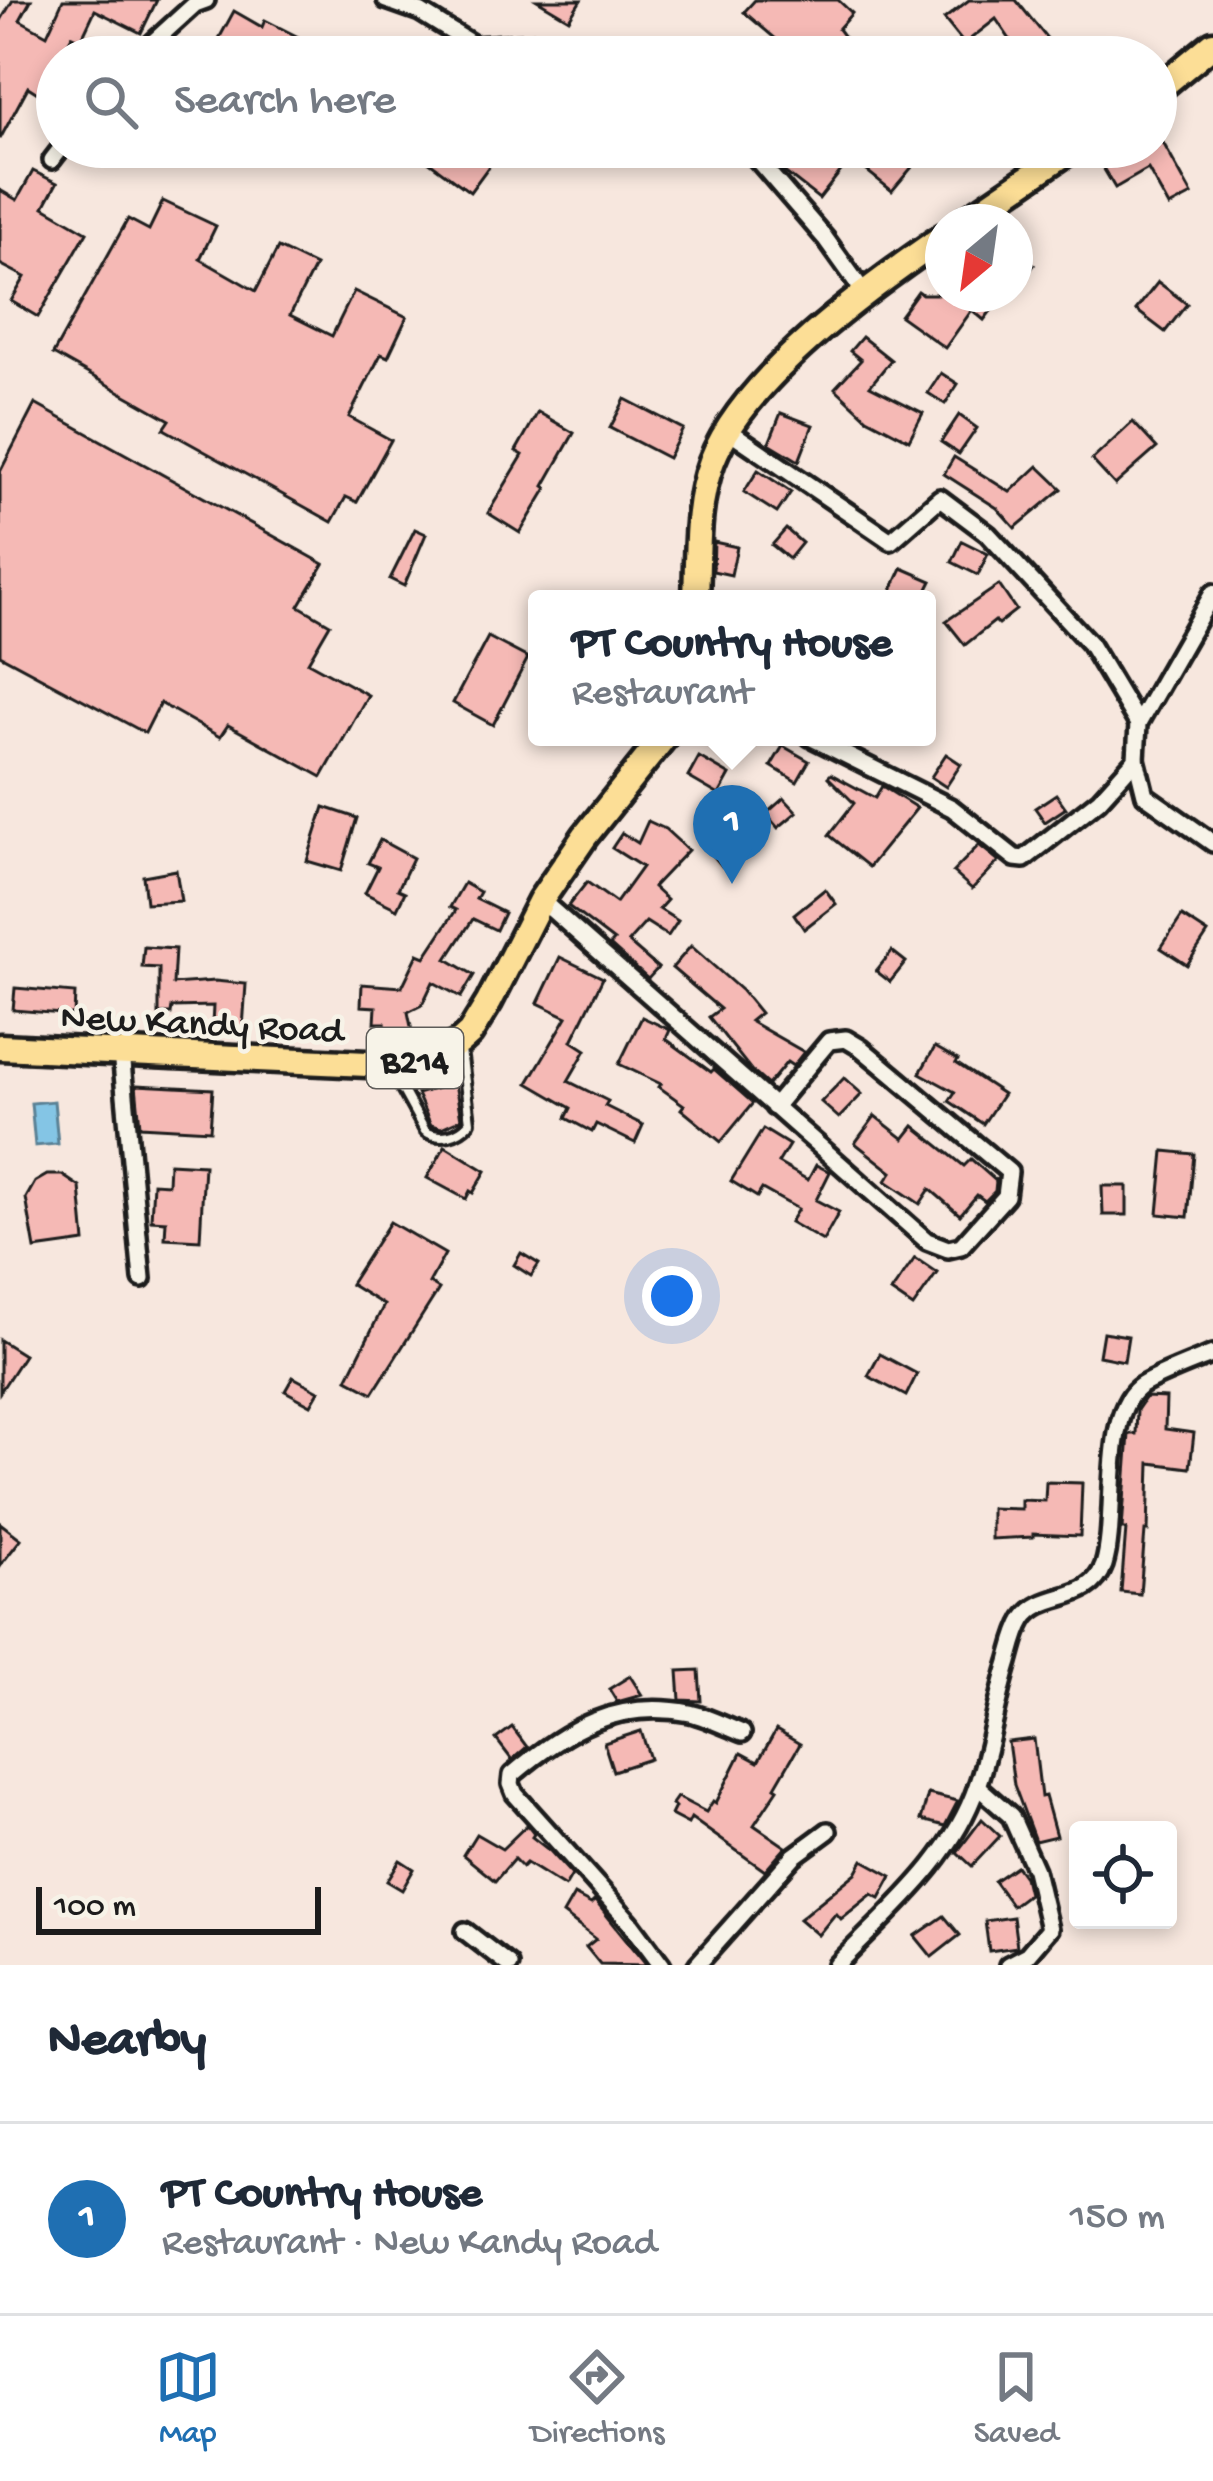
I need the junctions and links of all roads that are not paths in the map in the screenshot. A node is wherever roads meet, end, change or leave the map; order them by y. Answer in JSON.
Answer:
{"nodes":[{"id":1,"x":206,"y":0,"type":"edge"},
{"id":2,"x":386,"y":0,"type":"edge"},
{"id":3,"x":160,"y":36,"type":"edge"},
{"id":4,"x":459,"y":36,"type":"edge"},
{"id":5,"x":1213,"y":44,"type":"edge"},
{"id":6,"x":1177,"y":74,"type":"edge"},
{"id":7,"x":765,"y":168,"type":"edge"},
{"id":8,"x":1043,"y":168,"type":"edge"},
{"id":9,"x":990,"y":204,"type":"edge"},
{"id":10,"x":925,"y":250,"type":"edge"},
{"id":11,"x":866,"y":294,"type":"junction"},
{"id":12,"x":728,"y":430,"type":"junction"},
{"id":13,"x":696,"y":590,"type":"edge"},
{"id":14,"x":1213,"y":593,"type":"edge"},
{"id":15,"x":1138,"y":724,"type":"junction"},
{"id":16,"x":657,"y":746,"type":"edge"},
{"id":17,"x":828,"y":746,"type":"edge"},
{"id":18,"x":1136,"y":759,"type":"junction"},
{"id":19,"x":1213,"y":843,"type":"edge"},
{"id":20,"x":541,"y":900,"type":"junction"},
{"id":21,"x":460,"y":1042,"type":"junction"},
{"id":22,"x":0,"y":1047,"type":"edge"},
{"id":23,"x":121,"y":1052,"type":"junction"},
{"id":24,"x":389,"y":1065,"type":"junction"},
{"id":25,"x":466,"y":1082,"type":"junction"},
{"id":26,"x":458,"y":1090,"type":"dead end"},
{"id":27,"x":406,"y":1097,"type":"junction"},
{"id":28,"x":420,"y":1101,"type":"dead end"},
{"id":29,"x":774,"y":1107,"type":"junction"},
{"id":30,"x":142,"y":1279,"type":"dead end"},
{"id":31,"x":1213,"y":1354,"type":"edge"},
{"id":32,"x":742,"y":1733,"type":"dead end"},
{"id":33,"x":977,"y":1786,"type":"junction"},
{"id":34,"x":828,"y":1832,"type":"dead end"},
{"id":35,"x":465,"y":1930,"type":"dead end"},
{"id":36,"x":509,"y":1965,"type":"edge"},
{"id":37,"x":662,"y":1965,"type":"edge"},
{"id":38,"x":697,"y":1965,"type":"edge"},
{"id":39,"x":837,"y":1965,"type":"edge"},
{"id":40,"x":1008,"y":1965,"type":"edge"}],
"edges":[{"from":1,"to":3,"type":"street"},
{"from":2,"to":4,"type":"street"},
{"from":5,"to":6,"type":"main road"},
{"from":7,"to":11,"type":"street"},
{"from":8,"to":9,"type":"main road"},
{"from":10,"to":11,"type":"main road"},
{"from":11,"to":12,"type":"main road"},
{"from":12,"to":13,"type":"main road"},
{"from":12,"to":15,"type":"street"},
{"from":14,"to":15,"type":"street"},
{"from":15,"to":18,"type":"street"},
{"from":16,"to":20,"type":"main road","number":"B214"},
{"from":17,"to":18,"type":"street"},
{"from":18,"to":19,"type":"street"},
{"from":20,"to":21,"type":"main road","number":"B214"},
{"from":20,"to":29,"type":"street"},
{"from":21,"to":24,"type":"main road","name":"New Kandy Road","number":"B214"},
{"from":21,"to":25,"type":"lane"},
{"from":22,"to":23,"type":"main road","name":"New Kandy Road","number":"B214"},
{"from":23,"to":24,"type":"main road","name":"New Kandy Road","number":"B214"},
{"from":23,"to":30,"type":"street"},
{"from":24,"to":27,"type":"lane"},
{"from":25,"to":26,"type":"lane"},
{"from":25,"to":27,"type":"lane"},
{"from":27,"to":28,"type":"lane"},
{"from":29,"to":29,"type":"street"},
{"from":31,"to":33,"type":"street"},
{"from":32,"to":37,"type":"street"},
{"from":33,"to":39,"type":"street"},
{"from":33,"to":40,"type":"street"},
{"from":34,"to":38,"type":"street"},
{"from":35,"to":36,"type":"street"}]}
